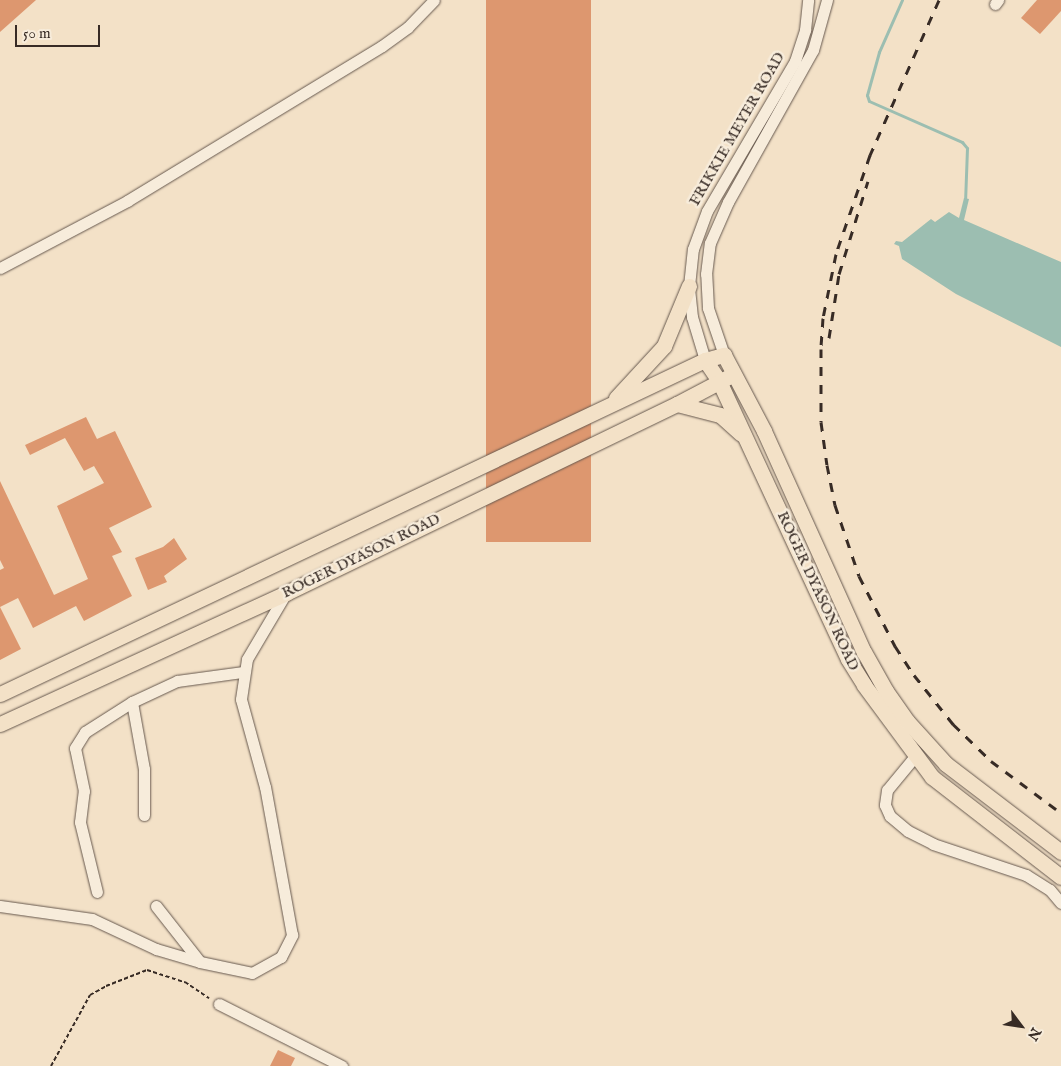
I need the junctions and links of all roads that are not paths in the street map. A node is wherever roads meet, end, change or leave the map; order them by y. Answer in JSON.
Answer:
{"nodes":[{"id":1,"x":434,"y":0,"type":"edge"},
{"id":2,"x":808,"y":0,"type":"edge"},
{"id":3,"x":827,"y":0,"type":"edge"},
{"id":4,"x":0,"y":268,"type":"edge"},
{"id":5,"x":689,"y":286,"type":"junction"},
{"id":6,"x":724,"y":355,"type":"junction"},
{"id":7,"x":706,"y":360,"type":"junction"},
{"id":8,"x":734,"y":374,"type":"junction"},
{"id":9,"x":719,"y":381,"type":"junction"},
{"id":10,"x":677,"y":404,"type":"junction"},
{"id":11,"x":608,"y":407,"type":"junction"},
{"id":12,"x":746,"y":438,"type":"junction"},
{"id":13,"x":286,"y":592,"type":"junction"},
{"id":14,"x":244,"y":672,"type":"junction"},
{"id":15,"x":0,"y":694,"type":"edge"},
{"id":16,"x":132,"y":702,"type":"junction"},
{"id":17,"x":0,"y":724,"type":"edge"},
{"id":18,"x":928,"y":745,"type":"junction"},
{"id":19,"x":916,"y":755,"type":"junction"},
{"id":20,"x":144,"y":815,"type":"dead end"},
{"id":21,"x":1061,"y":852,"type":"edge"},
{"id":22,"x":1061,"y":877,"type":"edge"},
{"id":23,"x":97,"y":892,"type":"dead end"},
{"id":24,"x":1061,"y":903,"type":"edge"},
{"id":25,"x":0,"y":906,"type":"edge"},
{"id":26,"x":156,"y":906,"type":"dead end"},
{"id":27,"x":200,"y":962,"type":"junction"},
{"id":28,"x":219,"y":1004,"type":"road end"},
{"id":29,"x":342,"y":1066,"type":"edge"}],
"edges":[{"from":1,"to":4,"type":"street"},
{"from":2,"to":5,"type":"street","name":"FRIKKIE MEYER ROAD"},
{"from":3,"to":6,"type":"street","name":"FRIKKIE MEYER ROAD"},
{"from":5,"to":7,"type":"street","name":"FRIKKIE MEYER ROAD"},
{"from":5,"to":11,"type":"main road"},
{"from":6,"to":7,"type":"main road","name":"ROGER DYASON ROAD"},
{"from":6,"to":8,"type":"main road","name":"ROGER DYASON ROAD"},
{"from":7,"to":9,"type":"main road","name":"ROGER DYASON ROAD"},
{"from":7,"to":11,"type":"main road","name":"ROGER DYASON ROAD"},
{"from":8,"to":9,"type":"main road","name":"ROGER DYASON ROAD"},
{"from":8,"to":18,"type":"main road","name":"ROGER DYASON ROAD"},
{"from":9,"to":10,"type":"main road","name":"ROGER DYASON ROAD"},
{"from":9,"to":12,"type":"main road","name":"ROGER DYASON ROAD"},
{"from":10,"to":12,"type":"main road"},
{"from":10,"to":13,"type":"main road","name":"ROGER DYASON ROAD"},
{"from":11,"to":15,"type":"main road","name":"ROGER DYASON ROAD"},
{"from":12,"to":19,"type":"main road","name":"ROGER DYASON ROAD"},
{"from":13,"to":14,"type":"street"},
{"from":13,"to":17,"type":"main road","name":"ROGER DYASON ROAD"},
{"from":14,"to":16,"type":"street"},
{"from":14,"to":27,"type":"street"},
{"from":16,"to":20,"type":"street"},
{"from":16,"to":23,"type":"street"},
{"from":18,"to":19,"type":"main road"},
{"from":18,"to":21,"type":"main road","name":"ROGER DYASON ROAD"},
{"from":19,"to":22,"type":"main road","name":"ROGER DYASON ROAD"},
{"from":19,"to":24,"type":"street"},
{"from":25,"to":27,"type":"street"},
{"from":26,"to":27,"type":"street"},
{"from":28,"to":29,"type":"street"}]}
